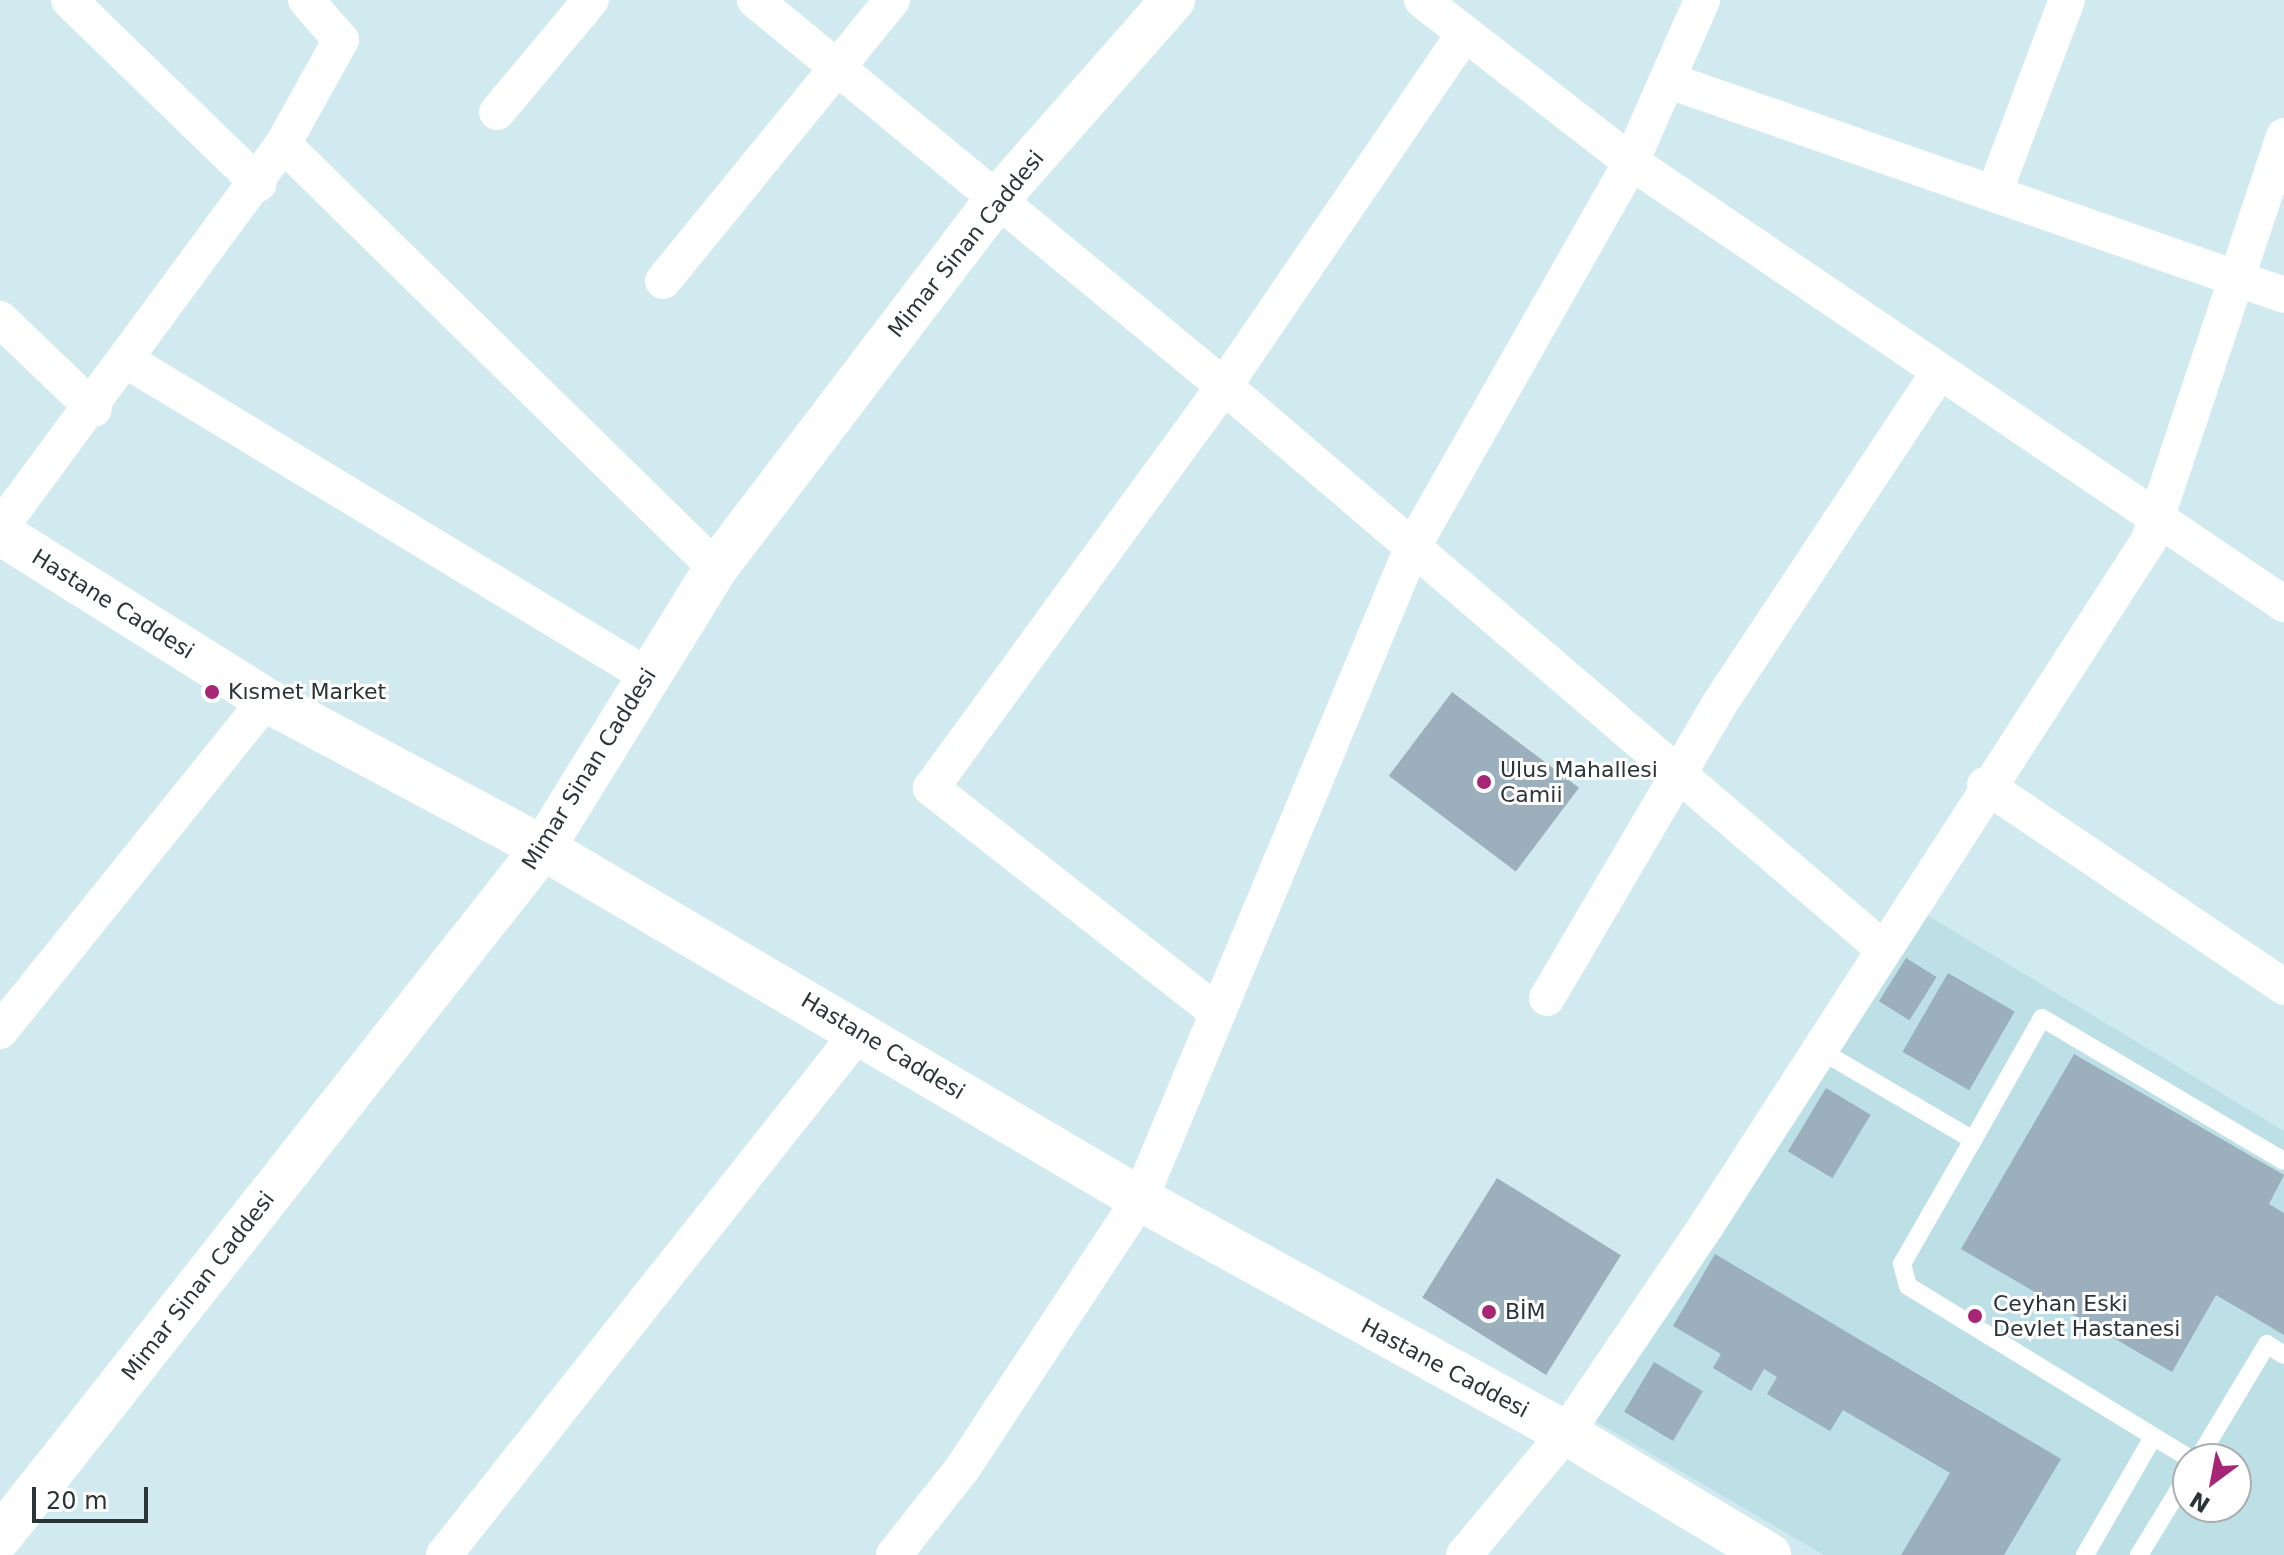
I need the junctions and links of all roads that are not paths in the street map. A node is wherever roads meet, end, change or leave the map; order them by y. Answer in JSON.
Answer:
{"nodes":[{"id":1,"x":69,"y":0,"type":"edge"},
{"id":2,"x":306,"y":0,"type":"edge"},
{"id":3,"x":591,"y":0,"type":"edge"},
{"id":4,"x":755,"y":0,"type":"edge"},
{"id":5,"x":892,"y":0,"type":"edge"},
{"id":6,"x":1173,"y":0,"type":"edge"},
{"id":7,"x":1422,"y":0,"type":"edge"},
{"id":8,"x":1702,"y":0,"type":"edge"},
{"id":9,"x":2067,"y":0,"type":"edge"},
{"id":10,"x":1463,"y":36,"type":"junction"},
{"id":11,"x":836,"y":67,"type":"junction"},
{"id":12,"x":1667,"y":80,"type":"junction"},
{"id":13,"x":497,"y":112,"type":"dead end"},
{"id":14,"x":2284,"y":136,"type":"edge"},
{"id":15,"x":283,"y":144,"type":"junction"},
{"id":16,"x":1631,"y":162,"type":"junction"},
{"id":17,"x":259,"y":184,"type":"junction"},
{"id":18,"x":1994,"y":193,"type":"junction"},
{"id":19,"x":994,"y":203,"type":"junction"},
{"id":20,"x":2239,"y":277,"type":"junction"},
{"id":21,"x":663,"y":281,"type":"dead end"},
{"id":22,"x":2284,"y":295,"type":"edge"},
{"id":23,"x":0,"y":319,"type":"edge"},
{"id":24,"x":129,"y":362,"type":"junction"},
{"id":25,"x":1939,"y":372,"type":"junction"},
{"id":26,"x":1224,"y":386,"type":"junction"},
{"id":27,"x":94,"y":409,"type":"junction"},
{"id":28,"x":2158,"y":517,"type":"junction"},
{"id":29,"x":0,"y":531,"type":"edge"},
{"id":30,"x":1412,"y":548,"type":"junction"},
{"id":31,"x":716,"y":568,"type":"junction"},
{"id":32,"x":2284,"y":604,"type":"edge"},
{"id":33,"x":648,"y":676,"type":"junction"},
{"id":34,"x":266,"y":700,"type":"junction"},
{"id":35,"x":1681,"y":775,"type":"junction"},
{"id":36,"x":1985,"y":785,"type":"junction"},
{"id":37,"x":543,"y":848,"type":"junction"},
{"id":38,"x":1881,"y":947,"type":"junction"},
{"id":39,"x":2284,"y":987,"type":"edge"},
{"id":40,"x":1547,"y":998,"type":"dead end"},
{"id":41,"x":1218,"y":1013,"type":"junction"},
{"id":42,"x":0,"y":1031,"type":"edge"},
{"id":43,"x":859,"y":1032,"type":"junction"},
{"id":44,"x":1818,"y":1049,"type":"junction"},
{"id":45,"x":1973,"y":1140,"type":"junction"},
{"id":46,"x":2284,"y":1161,"type":"edge"},
{"id":47,"x":1140,"y":1199,"type":"junction"},
{"id":48,"x":2284,"y":1355,"type":"edge"},
{"id":49,"x":1566,"y":1433,"type":"junction"},
{"id":50,"x":2153,"y":1437,"type":"junction"},
{"id":51,"x":2208,"y":1443,"type":"edge"},
{"id":52,"x":2172,"y":1448,"type":"edge"},
{"id":53,"x":2172,"y":1501,"type":"edge"},
{"id":54,"x":0,"y":1537,"type":"edge"},
{"id":55,"x":444,"y":1555,"type":"edge"},
{"id":56,"x":894,"y":1555,"type":"edge"},
{"id":57,"x":1464,"y":1555,"type":"edge"},
{"id":58,"x":1769,"y":1555,"type":"edge"},
{"id":59,"x":2085,"y":1555,"type":"edge"},
{"id":60,"x":2139,"y":1555,"type":"edge"}],
"edges":[{"from":1,"to":17,"type":"street"},
{"from":2,"to":15,"type":"street"},
{"from":3,"to":13,"type":"street"},
{"from":4,"to":11,"type":"street"},
{"from":5,"to":11,"type":"street"},
{"from":6,"to":19,"type":"street","name":"Mimar Sinan Caddesi"},
{"from":7,"to":10,"type":"street"},
{"from":8,"to":12,"type":"street"},
{"from":9,"to":18,"type":"street"},
{"from":10,"to":16,"type":"street"},
{"from":10,"to":26,"type":"street"},
{"from":11,"to":19,"type":"street"},
{"from":11,"to":21,"type":"street"},
{"from":12,"to":16,"type":"street"},
{"from":12,"to":18,"type":"street"},
{"from":14,"to":20,"type":"street"},
{"from":15,"to":17,"type":"street"},
{"from":15,"to":31,"type":"street"},
{"from":16,"to":25,"type":"street"},
{"from":16,"to":30,"type":"street"},
{"from":17,"to":24,"type":"street"},
{"from":18,"to":20,"type":"street"},
{"from":19,"to":26,"type":"street"},
{"from":19,"to":31,"type":"street","name":"Mimar Sinan Caddesi"},
{"from":20,"to":22,"type":"street"},
{"from":20,"to":28,"type":"street"},
{"from":23,"to":27,"type":"street"},
{"from":24,"to":27,"type":"street"},
{"from":24,"to":33,"type":"street"},
{"from":25,"to":28,"type":"street"},
{"from":25,"to":35,"type":"street"},
{"from":26,"to":30,"type":"street"},
{"from":26,"to":41,"type":"street"},
{"from":27,"to":29,"type":"street"},
{"from":28,"to":32,"type":"street"},
{"from":28,"to":36,"type":"street"},
{"from":29,"to":34,"type":"street","name":"Hastane Caddesi"},
{"from":30,"to":35,"type":"street"},
{"from":30,"to":41,"type":"street"},
{"from":31,"to":33,"type":"street","name":"Mimar Sinan Caddesi"},
{"from":33,"to":37,"type":"street","name":"Mimar Sinan Caddesi"},
{"from":34,"to":37,"type":"street","name":"Hastane Caddesi"},
{"from":34,"to":42,"type":"street"},
{"from":35,"to":38,"type":"street"},
{"from":35,"to":40,"type":"street"},
{"from":36,"to":38,"type":"street"},
{"from":36,"to":39,"type":"street"},
{"from":37,"to":43,"type":"street","name":"Hastane Caddesi"},
{"from":37,"to":54,"type":"street","name":"Mimar Sinan Caddesi"},
{"from":38,"to":44,"type":"street"},
{"from":41,"to":47,"type":"street"},
{"from":43,"to":47,"type":"street","name":"Hastane Caddesi"},
{"from":43,"to":55,"type":"street"},
{"from":44,"to":45,"type":"lane"},
{"from":44,"to":49,"type":"street"},
{"from":45,"to":46,"type":"lane"},
{"from":45,"to":50,"type":"lane"},
{"from":47,"to":49,"type":"street","name":"Hastane Caddesi"},
{"from":47,"to":56,"type":"street"},
{"from":48,"to":51,"type":"lane"},
{"from":49,"to":57,"type":"street"},
{"from":49,"to":58,"type":"street","name":"Hastane Caddesi"},
{"from":50,"to":52,"type":"lane"},
{"from":50,"to":59,"type":"lane"},
{"from":53,"to":60,"type":"lane"}]}
